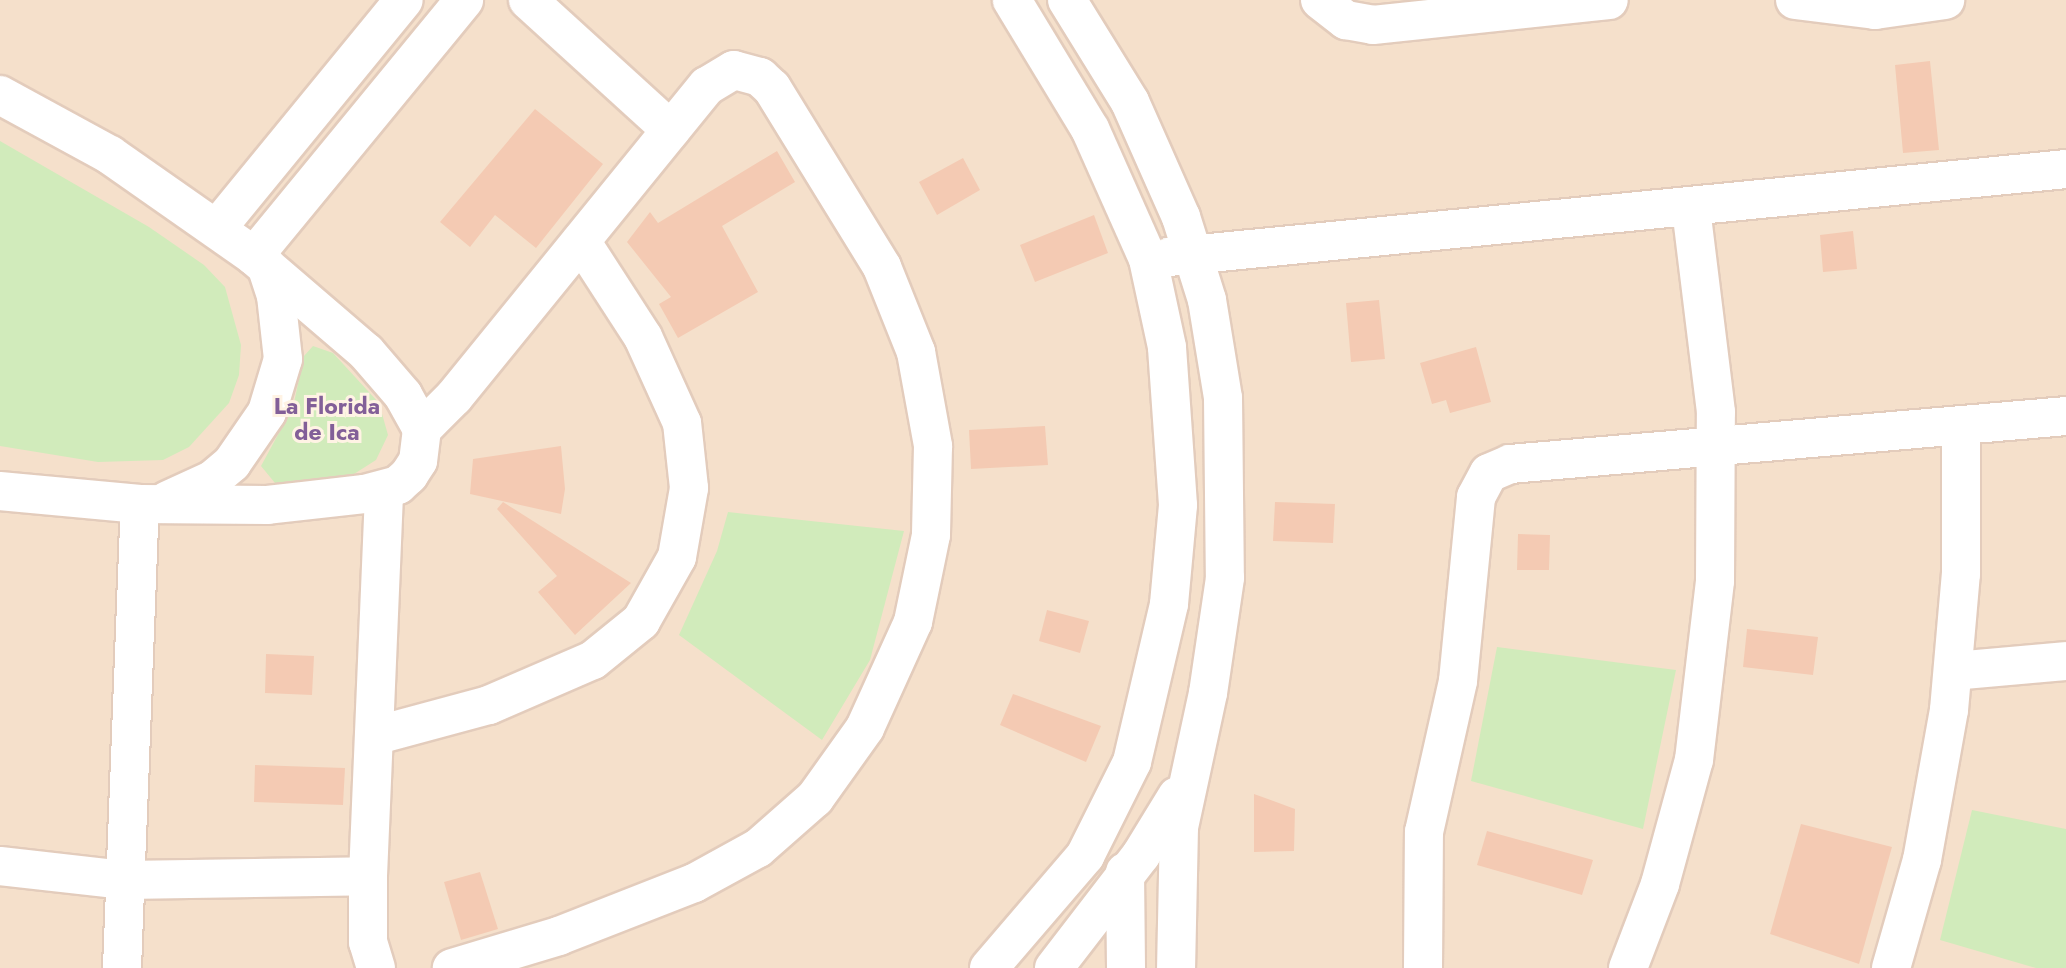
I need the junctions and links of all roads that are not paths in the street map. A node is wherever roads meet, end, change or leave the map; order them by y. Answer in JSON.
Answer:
{"nodes":[{"id":1,"x":404,"y":0,"type":"edge"},
{"id":2,"x":464,"y":0,"type":"edge"},
{"id":3,"x":528,"y":0,"type":"edge"},
{"id":4,"x":1012,"y":0,"type":"edge"},
{"id":5,"x":1067,"y":0,"type":"edge"},
{"id":6,"x":1320,"y":0,"type":"edge"},
{"id":7,"x":1609,"y":0,"type":"edge"},
{"id":8,"x":1795,"y":0,"type":"edge"},
{"id":9,"x":1945,"y":0,"type":"edge"},
{"id":10,"x":0,"y":95,"type":"edge"},
{"id":11,"x":671,"y":130,"type":"junction"},
{"id":12,"x":2066,"y":169,"type":"edge"},
{"id":13,"x":1691,"y":207,"type":"junction"},
{"id":14,"x":218,"y":227,"type":"junction"},
{"id":15,"x":581,"y":241,"type":"junction"},
{"id":16,"x":1194,"y":254,"type":"junction"},
{"id":17,"x":1148,"y":260,"type":"junction"},
{"id":18,"x":260,"y":261,"type":"junction"},
{"id":19,"x":2066,"y":416,"type":"edge"},
{"id":20,"x":1961,"y":426,"type":"junction"},
{"id":21,"x":422,"y":429,"type":"junction"},
{"id":22,"x":1718,"y":449,"type":"junction"},
{"id":23,"x":384,"y":490,"type":"junction"},
{"id":24,"x":0,"y":491,"type":"edge"},
{"id":25,"x":151,"y":503,"type":"junction"},
{"id":26,"x":2066,"y":661,"type":"edge"},
{"id":27,"x":1954,"y":671,"type":"junction"},
{"id":28,"x":374,"y":736,"type":"junction"},
{"id":29,"x":1132,"y":762,"type":"junction"},
{"id":30,"x":1189,"y":773,"type":"junction"},
{"id":31,"x":0,"y":866,"type":"edge"},
{"id":32,"x":1072,"y":874,"type":"junction"},
{"id":33,"x":368,"y":877,"type":"junction"},
{"id":34,"x":1125,"y":878,"type":"junction"},
{"id":35,"x":125,"y":880,"type":"junction"},
{"id":36,"x":1176,"y":914,"type":"junction"},
{"id":37,"x":122,"y":968,"type":"edge"},
{"id":38,"x":376,"y":968,"type":"edge"},
{"id":39,"x":452,"y":968,"type":"edge"},
{"id":40,"x":989,"y":968,"type":"edge"},
{"id":41,"x":1054,"y":968,"type":"edge"},
{"id":42,"x":1126,"y":968,"type":"edge"},
{"id":43,"x":1177,"y":968,"type":"edge"},
{"id":44,"x":1423,"y":968,"type":"edge"},
{"id":45,"x":1628,"y":968,"type":"edge"},
{"id":46,"x":1891,"y":968,"type":"edge"}],
"edges":[{"from":1,"to":14,"type":"street"},
{"from":2,"to":18,"type":"street"},
{"from":3,"to":11,"type":"street"},
{"from":4,"to":17,"type":"street"},
{"from":5,"to":16,"type":"street"},
{"from":6,"to":7,"type":"street"},
{"from":8,"to":9,"type":"street"},
{"from":10,"to":14,"type":"street"},
{"from":11,"to":15,"type":"street"},
{"from":11,"to":39,"type":"street"},
{"from":12,"to":13,"type":"street"},
{"from":13,"to":16,"type":"street"},
{"from":13,"to":22,"type":"street"},
{"from":14,"to":18,"type":"street"},
{"from":15,"to":21,"type":"street"},
{"from":15,"to":28,"type":"street"},
{"from":16,"to":17,"type":"street"},
{"from":16,"to":30,"type":"street"},
{"from":17,"to":29,"type":"street"},
{"from":18,"to":21,"type":"street"},
{"from":18,"to":25,"type":"street"},
{"from":19,"to":20,"type":"street"},
{"from":20,"to":22,"type":"street"},
{"from":20,"to":27,"type":"street"},
{"from":21,"to":23,"type":"street"},
{"from":22,"to":44,"type":"street"},
{"from":22,"to":45,"type":"street"},
{"from":23,"to":25,"type":"street"},
{"from":23,"to":28,"type":"street"},
{"from":24,"to":25,"type":"street"},
{"from":25,"to":35,"type":"street"},
{"from":26,"to":27,"type":"street"},
{"from":27,"to":46,"type":"street"},
{"from":28,"to":33,"type":"street"},
{"from":29,"to":32,"type":"street"},
{"from":29,"to":34,"type":"street"},
{"from":30,"to":34,"type":"street"},
{"from":30,"to":36,"type":"street"},
{"from":31,"to":35,"type":"street"},
{"from":32,"to":34,"type":"street"},
{"from":32,"to":40,"type":"street"},
{"from":33,"to":35,"type":"street"},
{"from":33,"to":38,"type":"street"},
{"from":34,"to":36,"type":"street"},
{"from":34,"to":41,"type":"street"},
{"from":34,"to":42,"type":"street"},
{"from":35,"to":37,"type":"street"},
{"from":36,"to":43,"type":"street"}]}
